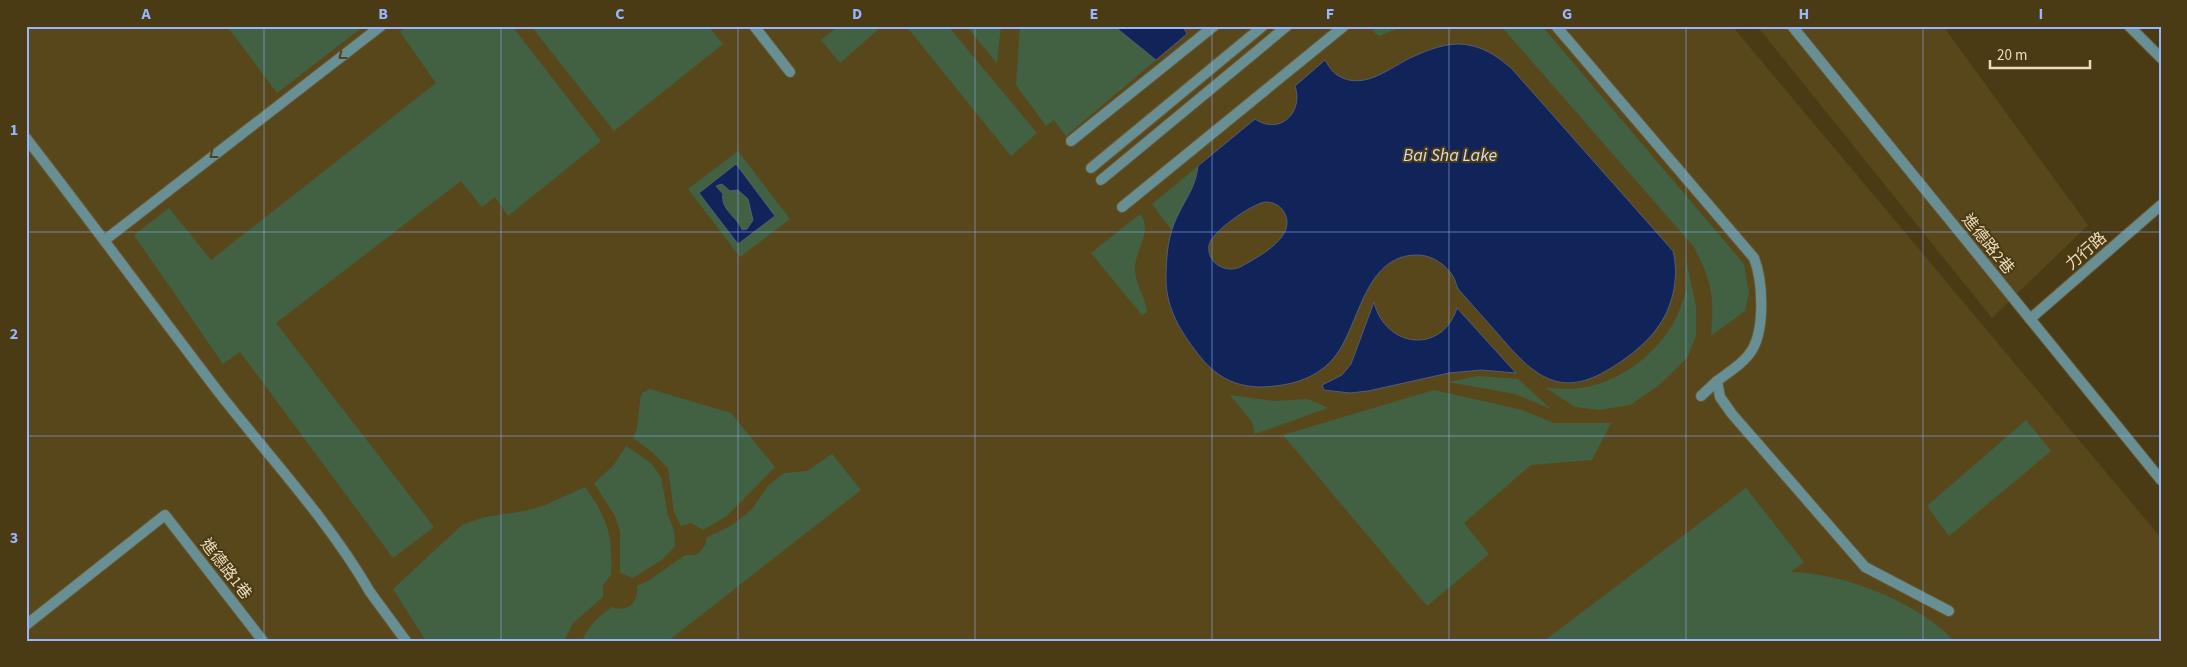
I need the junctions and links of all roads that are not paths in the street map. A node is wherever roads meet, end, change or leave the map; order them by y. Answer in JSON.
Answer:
{"nodes":[{"id":1,"x":381,"y":26,"type":"edge"},
{"id":2,"x":754,"y":26,"type":"edge"},
{"id":3,"x":1214,"y":26,"type":"edge"},
{"id":4,"x":1263,"y":26,"type":"edge"},
{"id":5,"x":1287,"y":26,"type":"edge"},
{"id":6,"x":1344,"y":26,"type":"edge"},
{"id":7,"x":1556,"y":26,"type":"edge"},
{"id":8,"x":1792,"y":26,"type":"edge"},
{"id":9,"x":2129,"y":26,"type":"edge"},
{"id":10,"x":2161,"y":58,"type":"edge"},
{"id":11,"x":790,"y":72,"type":"dead end"},
{"id":12,"x":26,"y":138,"type":"edge"},
{"id":13,"x":1070,"y":141,"type":"dead end"},
{"id":14,"x":1091,"y":168,"type":"dead end"},
{"id":15,"x":1101,"y":180,"type":"dead end"},
{"id":16,"x":2161,"y":205,"type":"edge"},
{"id":17,"x":1122,"y":207,"type":"dead end"},
{"id":18,"x":105,"y":240,"type":"junction"},
{"id":19,"x":2030,"y":320,"type":"junction"},
{"id":20,"x":1717,"y":381,"type":"junction"},
{"id":21,"x":1701,"y":396,"type":"dead end"},
{"id":22,"x":2161,"y":480,"type":"edge"},
{"id":23,"x":1949,"y":611,"type":"dead end"},
{"id":24,"x":26,"y":625,"type":"edge"},
{"id":25,"x":263,"y":641,"type":"edge"},
{"id":26,"x":406,"y":641,"type":"edge"}],
"edges":[{"from":1,"to":18,"type":"street","one_way":true},
{"from":2,"to":11,"type":"street"},
{"from":3,"to":13,"type":"street"},
{"from":4,"to":14,"type":"street"},
{"from":5,"to":15,"type":"street"},
{"from":6,"to":17,"type":"street"},
{"from":7,"to":20,"type":"street"},
{"from":8,"to":19,"type":"street","name":"進德路2巷"},
{"from":9,"to":10,"type":"street"},
{"from":12,"to":18,"type":"street"},
{"from":16,"to":19,"type":"street","name":"力行路"},
{"from":18,"to":26,"type":"street"},
{"from":19,"to":22,"type":"street","name":"進德路2巷"},
{"from":20,"to":21,"type":"street"},
{"from":20,"to":23,"type":"street"},
{"from":24,"to":25,"type":"street","name":"進德路1巷"}]}
